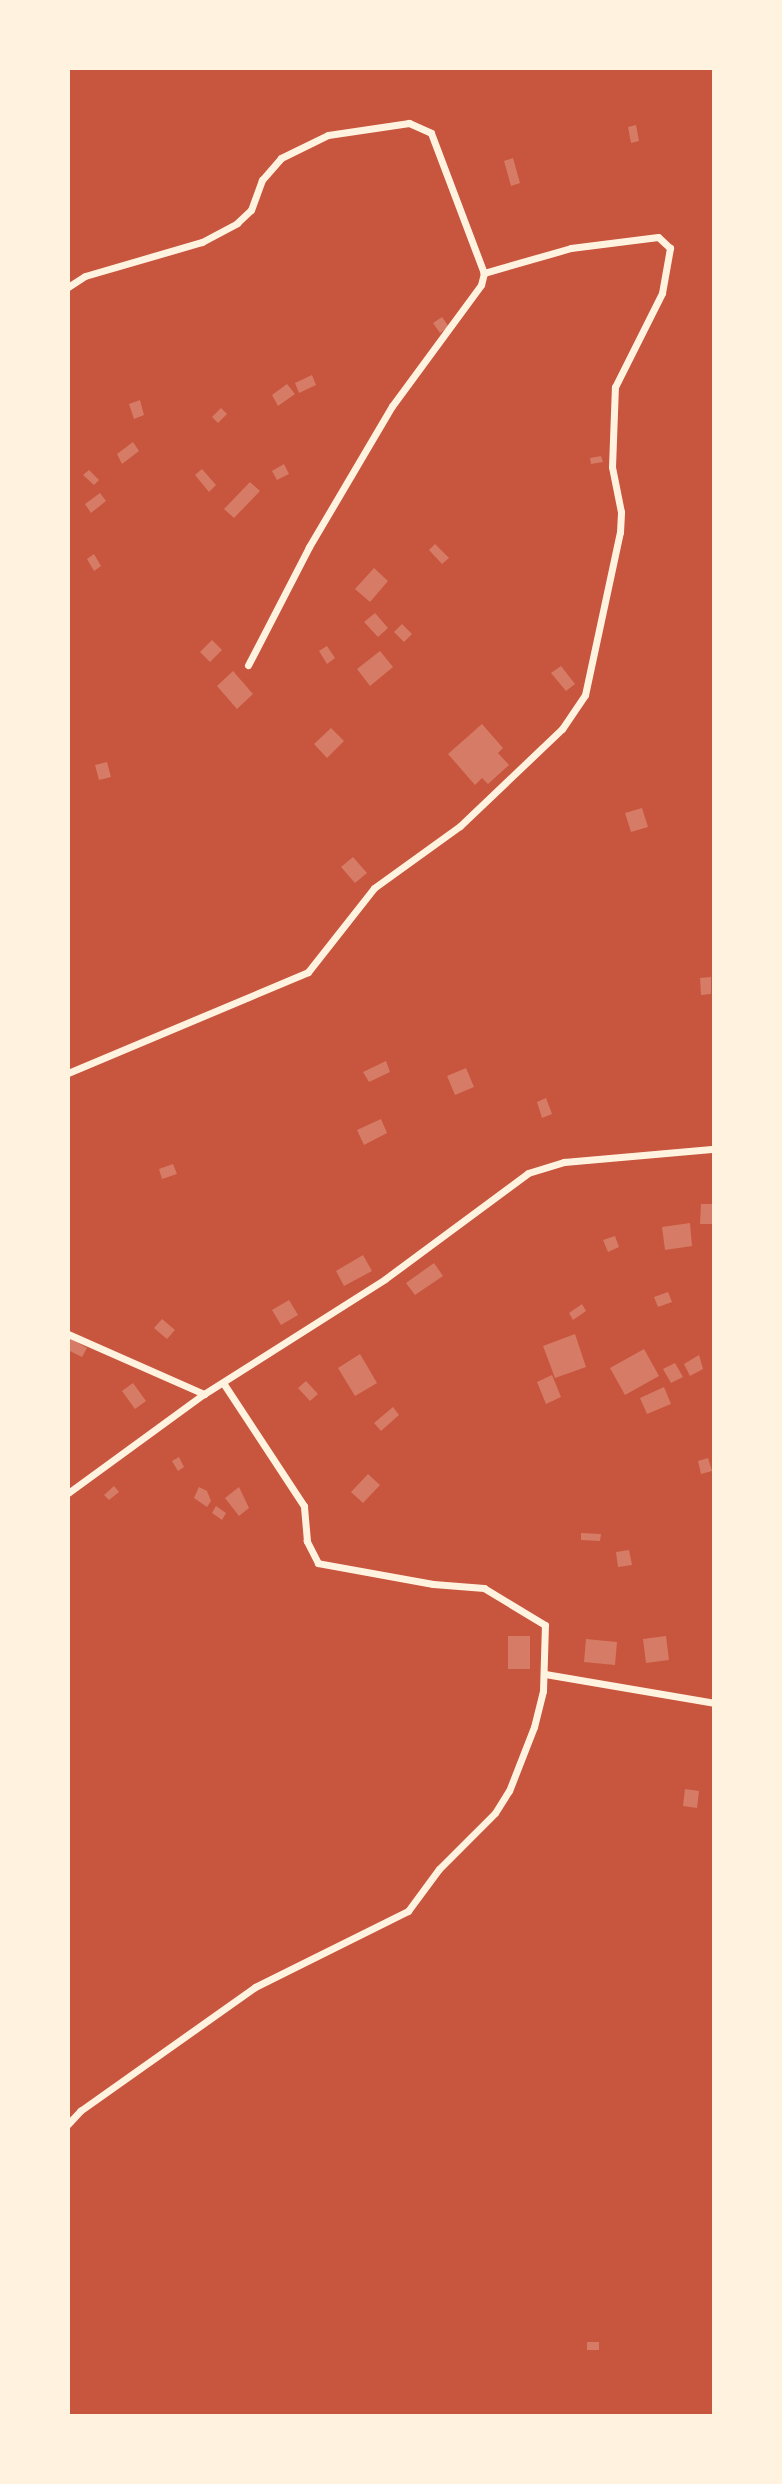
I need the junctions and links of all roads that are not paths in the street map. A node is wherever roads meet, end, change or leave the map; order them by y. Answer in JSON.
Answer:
{"nodes":[{"id":1,"x":484,"y":273,"type":"junction"},
{"id":2,"x":68,"y":287,"type":"edge"},
{"id":3,"x":248,"y":665,"type":"dead end"},
{"id":4,"x":68,"y":1073,"type":"edge"},
{"id":5,"x":714,"y":1149,"type":"edge"},
{"id":6,"x":68,"y":1334,"type":"edge"},
{"id":7,"x":224,"y":1384,"type":"junction"},
{"id":8,"x":204,"y":1394,"type":"junction"},
{"id":9,"x":68,"y":1493,"type":"edge"},
{"id":10,"x":545,"y":1674,"type":"junction"},
{"id":11,"x":714,"y":1703,"type":"edge"},
{"id":12,"x":68,"y":2124,"type":"edge"}],
"edges":[{"from":1,"to":2,"type":"street"},
{"from":1,"to":3,"type":"street"},
{"from":1,"to":4,"type":"street"},
{"from":5,"to":7,"type":"street"},
{"from":6,"to":8,"type":"street"},
{"from":7,"to":8,"type":"street"},
{"from":7,"to":10,"type":"street"},
{"from":8,"to":9,"type":"street"},
{"from":10,"to":11,"type":"street"},
{"from":10,"to":12,"type":"street"}]}
